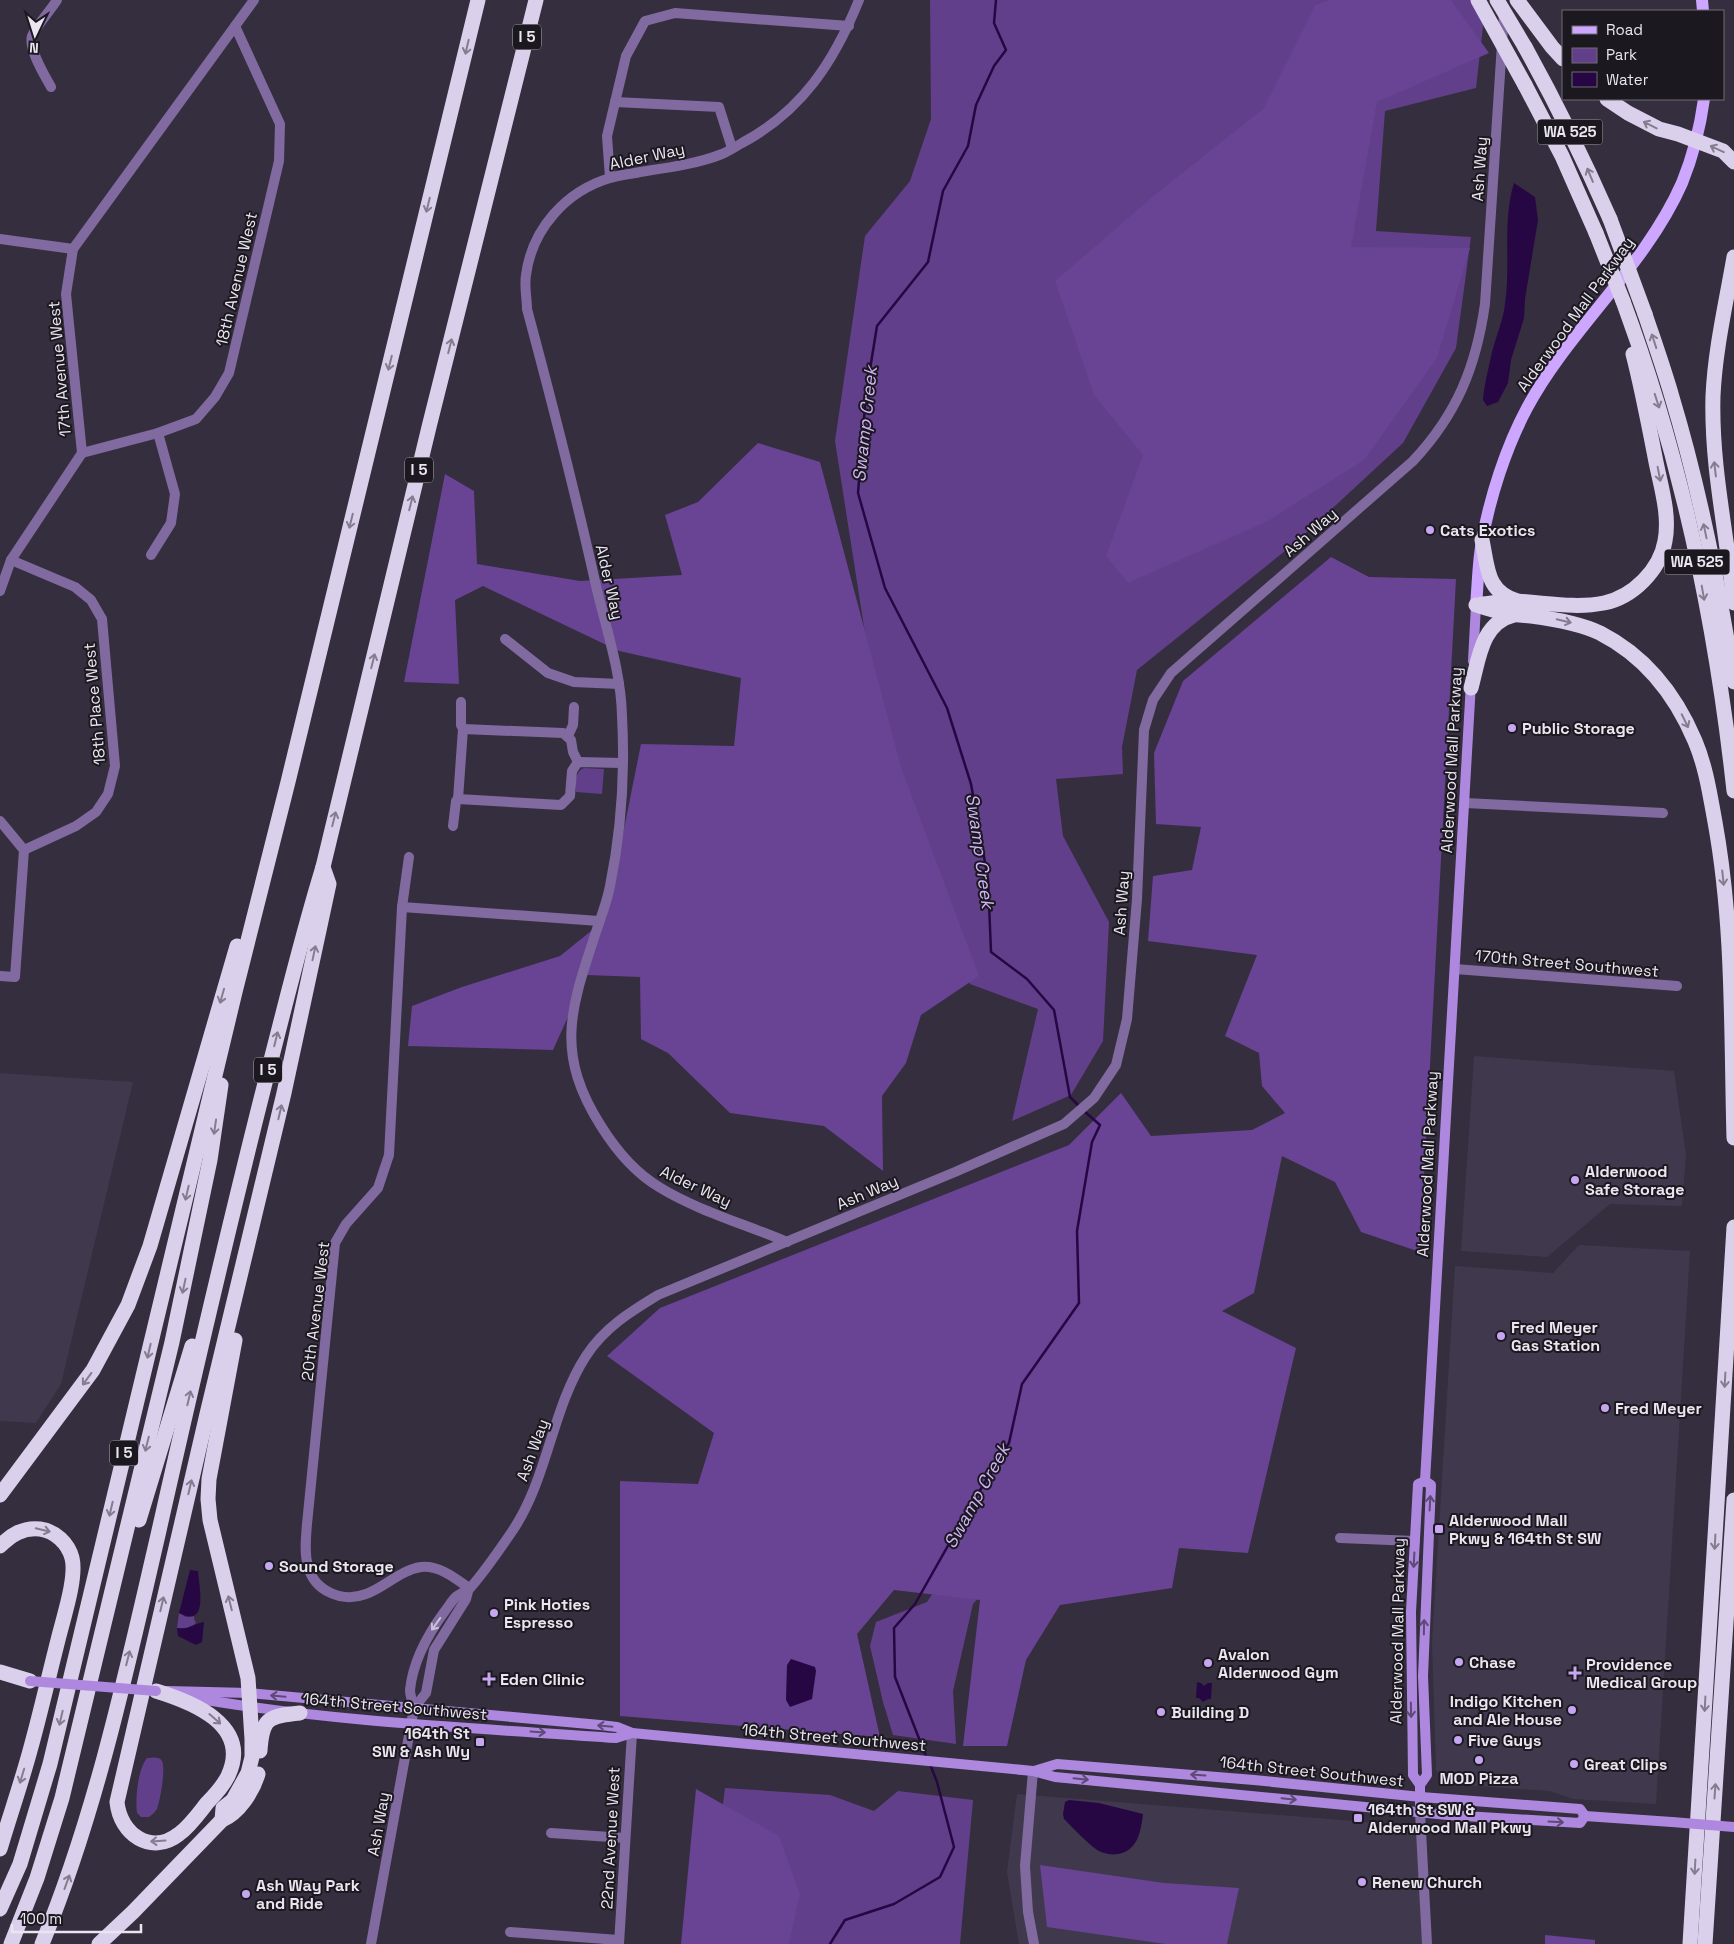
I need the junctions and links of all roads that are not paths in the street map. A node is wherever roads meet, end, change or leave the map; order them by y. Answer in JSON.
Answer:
{"nodes":[{"id":1,"x":57,"y":0,"type":"edge"},
{"id":2,"x":254,"y":0,"type":"edge"},
{"id":3,"x":478,"y":0,"type":"edge"},
{"id":4,"x":536,"y":0,"type":"edge"},
{"id":5,"x":543,"y":0,"type":"edge"},
{"id":6,"x":859,"y":0,"type":"edge"},
{"id":7,"x":1478,"y":0,"type":"edge"},
{"id":8,"x":1498,"y":0,"type":"edge"},
{"id":9,"x":1505,"y":0,"type":"edge"},
{"id":10,"x":1517,"y":0,"type":"edge"},
{"id":11,"x":235,"y":26,"type":"junction"},
{"id":12,"x":849,"y":26,"type":"junction"},
{"id":13,"x":1562,"y":58,"type":"edge"},
{"id":14,"x":519,"y":75,"type":"junction"},
{"id":15,"x":51,"y":87,"type":"dead end"},
{"id":16,"x":1608,"y":100,"type":"edge"},
{"id":17,"x":1704,"y":100,"type":"edge"},
{"id":18,"x":615,"y":102,"type":"junction"},
{"id":19,"x":1696,"y":140,"type":"junction"},
{"id":20,"x":732,"y":148,"type":"junction"},
{"id":21,"x":1734,"y":162,"type":"edge"},
{"id":22,"x":610,"y":178,"type":"junction"},
{"id":23,"x":0,"y":239,"type":"edge"},
{"id":24,"x":72,"y":250,"type":"junction"},
{"id":25,"x":1734,"y":257,"type":"edge"},
{"id":26,"x":1633,"y":339,"type":"junction"},
{"id":27,"x":158,"y":434,"type":"junction"},
{"id":28,"x":82,"y":453,"type":"junction"},
{"id":29,"x":1482,"y":540,"type":"junction"},
{"id":30,"x":152,"y":555,"type":"dead end"},
{"id":31,"x":11,"y":560,"type":"junction"},
{"id":32,"x":0,"y":591,"type":"edge"},
{"id":33,"x":1734,"y":604,"type":"edge"},
{"id":34,"x":1476,"y":605,"type":"junction"},
{"id":35,"x":1518,"y":608,"type":"junction"},
{"id":36,"x":505,"y":639,"type":"dead end"},
{"id":37,"x":1734,"y":682,"type":"edge"},
{"id":38,"x":618,"y":684,"type":"junction"},
{"id":39,"x":1471,"y":688,"type":"junction"},
{"id":40,"x":461,"y":702,"type":"dead end"},
{"id":41,"x":574,"y":707,"type":"dead end"},
{"id":42,"x":463,"y":729,"type":"junction"},
{"id":43,"x":568,"y":736,"type":"junction"},
{"id":44,"x":578,"y":762,"type":"junction"},
{"id":45,"x":622,"y":763,"type":"junction"},
{"id":46,"x":288,"y":782,"type":"junction"},
{"id":47,"x":1734,"y":791,"type":"edge"},
{"id":48,"x":458,"y":799,"type":"junction"},
{"id":49,"x":1465,"y":803,"type":"junction"},
{"id":50,"x":1664,"y":813,"type":"dead end"},
{"id":51,"x":0,"y":821,"type":"edge"},
{"id":52,"x":453,"y":826,"type":"dead end"},
{"id":53,"x":24,"y":850,"type":"junction"},
{"id":54,"x":409,"y":857,"type":"dead end"},
{"id":55,"x":323,"y":867,"type":"junction"},
{"id":56,"x":402,"y":907,"type":"junction"},
{"id":57,"x":599,"y":921,"type":"junction"},
{"id":58,"x":1455,"y":969,"type":"junction"},
{"id":59,"x":0,"y":976,"type":"edge"},
{"id":60,"x":1677,"y":986,"type":"dead end"},
{"id":61,"x":235,"y":992,"type":"junction"},
{"id":62,"x":1734,"y":1138,"type":"edge"},
{"id":63,"x":269,"y":1159,"type":"junction"},
{"id":64,"x":230,"y":1222,"type":"junction"},
{"id":65,"x":1734,"y":1226,"type":"edge"},
{"id":66,"x":787,"y":1242,"type":"junction"},
{"id":67,"x":1425,"y":1481,"type":"junction"},
{"id":68,"x":0,"y":1495,"type":"edge"},
{"id":69,"x":1734,"y":1500,"type":"edge"},
{"id":70,"x":1340,"y":1538,"type":"dead end"},
{"id":71,"x":1415,"y":1541,"type":"junction"},
{"id":72,"x":0,"y":1546,"type":"edge"},
{"id":73,"x":469,"y":1588,"type":"junction"},
{"id":74,"x":0,"y":1672,"type":"edge"},
{"id":75,"x":0,"y":1678,"type":"edge"},
{"id":76,"x":30,"y":1681,"type":"junction"},
{"id":77,"x":156,"y":1691,"type":"junction"},
{"id":78,"x":249,"y":1700,"type":"junction"},
{"id":79,"x":414,"y":1708,"type":"junction"},
{"id":80,"x":300,"y":1713,"type":"junction"},
{"id":81,"x":411,"y":1722,"type":"junction"},
{"id":82,"x":632,"y":1733,"type":"junction"},
{"id":83,"x":1033,"y":1771,"type":"junction"},
{"id":84,"x":1420,"y":1784,"type":"junction"},
{"id":85,"x":1421,"y":1797,"type":"junction"},
{"id":86,"x":1420,"y":1812,"type":"junction"},
{"id":87,"x":1585,"y":1816,"type":"junction"},
{"id":88,"x":222,"y":1820,"type":"junction"},
{"id":89,"x":1734,"y":1828,"type":"edge"},
{"id":90,"x":551,"y":1833,"type":"dead end"},
{"id":91,"x":625,"y":1838,"type":"junction"},
{"id":92,"x":0,"y":1848,"type":"edge"},
{"id":93,"x":0,"y":1909,"type":"edge"},
{"id":94,"x":510,"y":1932,"type":"dead end"},
{"id":95,"x":619,"y":1942,"type":"edge"},
{"id":96,"x":11,"y":1944,"type":"edge"},
{"id":97,"x":17,"y":1944,"type":"edge"},
{"id":98,"x":42,"y":1944,"type":"edge"},
{"id":99,"x":99,"y":1944,"type":"edge"},
{"id":100,"x":371,"y":1944,"type":"edge"},
{"id":101,"x":1034,"y":1944,"type":"edge"},
{"id":102,"x":1427,"y":1944,"type":"edge"},
{"id":103,"x":1690,"y":1944,"type":"edge"},
{"id":104,"x":1705,"y":1944,"type":"edge"}],
"edges":[{"from":1,"to":15,"type":"street"},
{"from":2,"to":11,"type":"street","name":"17th Avenue West"},
{"from":3,"to":46,"type":"highway","number":"I 5","one_way":true},
{"from":4,"to":14,"type":"highway","number":"I 5"},
{"from":5,"to":14,"type":"highway"},
{"from":6,"to":12,"type":"street","name":"Alder Way"},
{"from":7,"to":26,"type":"highway","number":"WA 525","bridge":true},
{"from":37,"to":8,"type":"highway","number":"WA 525","one_way":true,"bridge":true},
{"from":9,"to":66,"type":"street","name":"Ash Way"},
{"from":10,"to":13,"type":"highway"},
{"from":11,"to":24,"type":"street","name":"17th Avenue West"},
{"from":11,"to":27,"type":"street","name":"18th Avenue West"},
{"from":12,"to":18,"type":"street"},
{"from":12,"to":20,"type":"street","name":"Alder Way"},
{"from":55,"to":14,"type":"highway","number":"I 5","one_way":true},
{"from":19,"to":16,"type":"highway","one_way":true},
{"from":17,"to":19,"type":"main road","name":"Alderwood Mall Parkway"},
{"from":18,"to":20,"type":"street"},
{"from":18,"to":22,"type":"street"},
{"from":21,"to":19,"type":"highway","one_way":true},
{"from":19,"to":29,"type":"main road","name":"Alderwood Mall Parkway"},
{"from":20,"to":22,"type":"street","name":"Alder Way"},
{"from":22,"to":38,"type":"street","name":"Alder Way"},
{"from":23,"to":24,"type":"street"},
{"from":24,"to":28,"type":"street","name":"17th Avenue West"},
{"from":33,"to":25,"type":"highway","one_way":true},
{"from":26,"to":35,"type":"highway","one_way":true},
{"from":26,"to":47,"type":"highway","number":"WA 525","one_way":true},
{"from":27,"to":28,"type":"street","name":"18th Avenue West"},
{"from":27,"to":30,"type":"street"},
{"from":28,"to":31,"type":"street","name":"17th Avenue West"},
{"from":29,"to":34,"type":"main road","name":"Alderwood Mall Parkway"},
{"from":29,"to":35,"type":"highway"},
{"from":31,"to":32,"type":"street","name":"17th Avenue West"},
{"from":31,"to":53,"type":"street","name":"18th Place West"},
{"from":34,"to":35,"type":"highway"},
{"from":34,"to":39,"type":"main road","name":"Alderwood Mall Parkway"},
{"from":35,"to":39,"type":"highway"},
{"from":35,"to":62,"type":"highway","one_way":true},
{"from":36,"to":38,"type":"street"},
{"from":38,"to":45,"type":"street","name":"Alder Way"},
{"from":39,"to":49,"type":"main road","name":"Alderwood Mall Parkway"},
{"from":40,"to":42,"type":"street"},
{"from":41,"to":43,"type":"street"},
{"from":42,"to":43,"type":"street"},
{"from":42,"to":48,"type":"street"},
{"from":43,"to":44,"type":"street"},
{"from":44,"to":45,"type":"street"},
{"from":44,"to":48,"type":"street"},
{"from":45,"to":57,"type":"street","name":"Alder Way"},
{"from":46,"to":61,"type":"highway","number":"I 5"},
{"from":46,"to":68,"type":"highway","one_way":true},
{"from":48,"to":52,"type":"street"},
{"from":49,"to":50,"type":"street"},
{"from":49,"to":58,"type":"main road","name":"Alderwood Mall Parkway"},
{"from":51,"to":53,"type":"street"},
{"from":53,"to":59,"type":"street"},
{"from":54,"to":56,"type":"street","name":"20th Avenue West"},
{"from":63,"to":55,"type":"highway","one_way":true},
{"from":64,"to":55,"type":"highway","number":"I 5","one_way":true},
{"from":56,"to":57,"type":"street"},
{"from":56,"to":73,"type":"street","name":"20th Avenue West"},
{"from":57,"to":66,"type":"street","name":"Alder Way"},
{"from":58,"to":60,"type":"street","name":"170th Street Southwest"},
{"from":58,"to":67,"type":"main road","name":"Alderwood Mall Parkway"},
{"from":61,"to":93,"type":"highway","number":"I 5","one_way":true},
{"from":61,"to":96,"type":"highway","one_way":true},
{"from":77,"to":63,"type":"highway","one_way":true},
{"from":78,"to":63,"type":"highway","one_way":true},
{"from":64,"to":97,"type":"highway"},
{"from":98,"to":64,"type":"highway","number":"I 5","one_way":true},
{"from":65,"to":103,"type":"highway","one_way":true},
{"from":66,"to":73,"type":"street","name":"Ash Way"},
{"from":67,"to":71,"type":"main road","name":"Alderwood Mall Parkway"},
{"from":84,"to":67,"type":"main road","name":"Alderwood Mall Parkway","one_way":true},
{"from":104,"to":69,"type":"highway","one_way":true},
{"from":70,"to":71,"type":"street"},
{"from":71,"to":84,"type":"main road","name":"Alderwood Mall Parkway","one_way":true},
{"from":72,"to":92,"type":"highway","one_way":true},
{"from":73,"to":79,"type":"street","name":"Ash Way"},
{"from":73,"to":79,"type":"street","name":"Ash Way","one_way":true},
{"from":74,"to":76,"type":"highway"},
{"from":75,"to":76,"type":"main road","name":"164th Street Southwest"},
{"from":76,"to":77,"type":"main road","name":"164th Street Southwest","bridge":true},
{"from":77,"to":78,"type":"main road","name":"164th Street Southwest"},
{"from":77,"to":78,"type":"main road","name":"164th Street Southwest"},
{"from":79,"to":78,"type":"main road","name":"164th Street Southwest","one_way":true},
{"from":78,"to":80,"type":"main road","name":"164th Street Southwest"},
{"from":78,"to":88,"type":"highway"},
{"from":79,"to":81,"type":"street","name":"Ash Way"},
{"from":82,"to":79,"type":"main road","name":"164th Street Southwest","one_way":true},
{"from":80,"to":81,"type":"main road","name":"164th Street Southwest"},
{"from":80,"to":88,"type":"highway"},
{"from":81,"to":82,"type":"main road","name":"164th Street Southwest","one_way":true},
{"from":81,"to":100,"type":"street","name":"Ash Way"},
{"from":82,"to":83,"type":"main road","name":"164th Street Southwest"},
{"from":82,"to":91,"type":"street","name":"22nd Avenue West"},
{"from":85,"to":83,"type":"main road","name":"164th Street Southwest","one_way":true},
{"from":83,"to":86,"type":"main road","name":"164th Street Southwest","one_way":true},
{"from":83,"to":101,"type":"street"},
{"from":84,"to":85,"type":"main road","name":"Alderwood Mall Parkway"},
{"from":85,"to":86,"type":"main road","name":"Alderwood Mall Parkway"},
{"from":85,"to":87,"type":"main road","name":"164th Street Southwest"},
{"from":86,"to":87,"type":"main road","name":"164th Street Southwest","one_way":true},
{"from":86,"to":102,"type":"street"},
{"from":87,"to":89,"type":"main road","name":"164th Street Southwest","bridge":true},
{"from":88,"to":99,"type":"highway"},
{"from":90,"to":91,"type":"street"},
{"from":91,"to":95,"type":"street","name":"22nd Avenue West"},
{"from":94,"to":95,"type":"street"}]}
